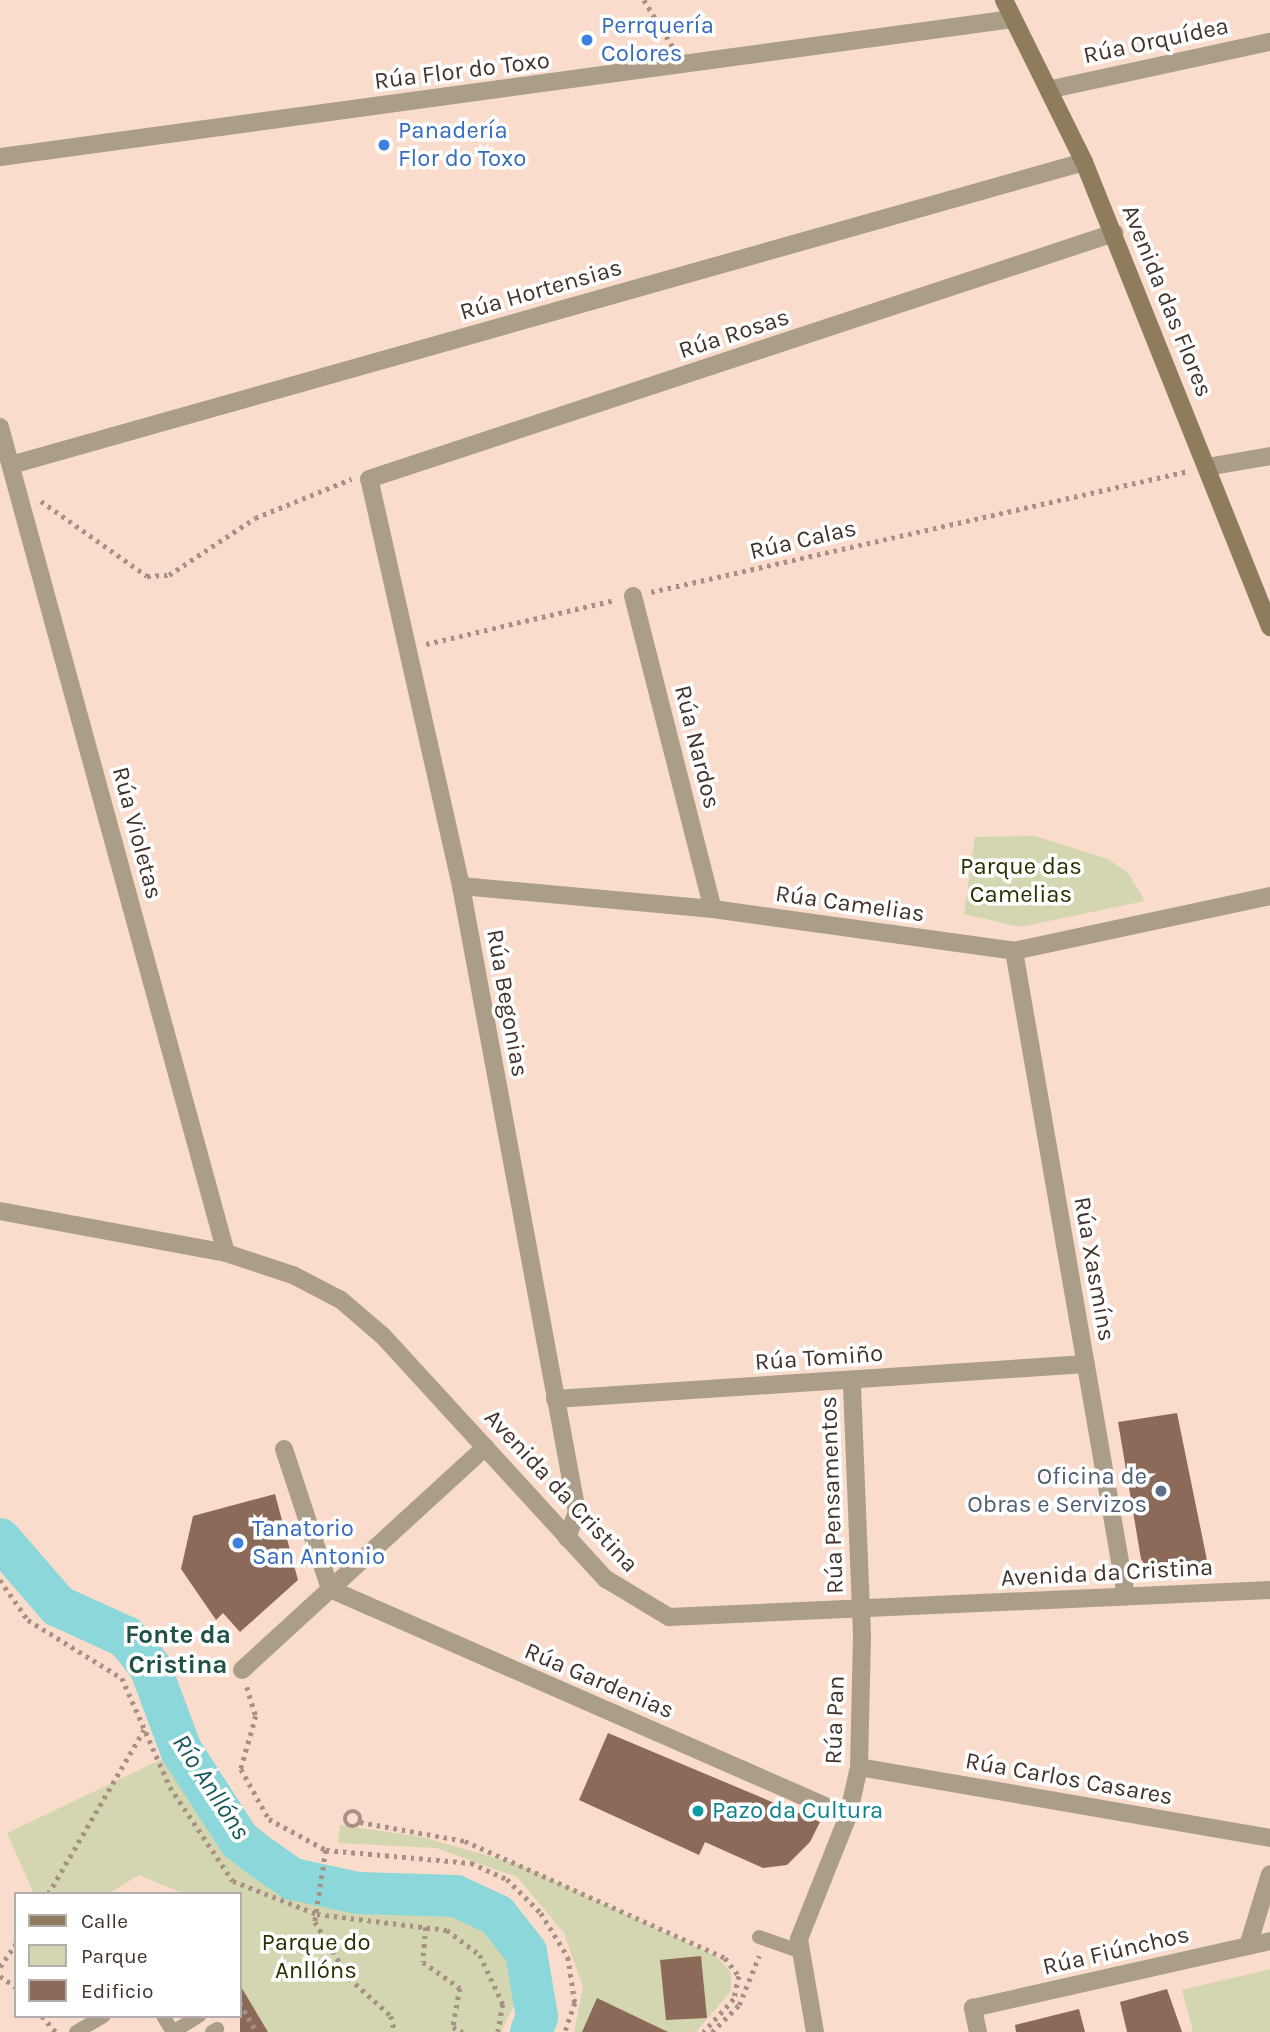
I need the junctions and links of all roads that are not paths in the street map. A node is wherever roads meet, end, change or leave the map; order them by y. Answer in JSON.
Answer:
{"nodes":[{"id":1,"x":1003,"y":0,"type":"edge"},
{"id":2,"x":1013,"y":19,"type":"junction"},
{"id":3,"x":1270,"y":41,"type":"edge"},
{"id":4,"x":1052,"y":89,"type":"junction"},
{"id":5,"x":0,"y":157,"type":"edge"},
{"id":6,"x":1084,"y":162,"type":"junction"},
{"id":7,"x":1114,"y":233,"type":"junction"},
{"id":8,"x":0,"y":427,"type":"edge"},
{"id":9,"x":1270,"y":456,"type":"edge"},
{"id":10,"x":1207,"y":467,"type":"junction"},
{"id":11,"x":11,"y":479,"type":"edge"},
{"id":12,"x":369,"y":479,"type":"joint"},
{"id":13,"x":633,"y":596,"type":"road end"},
{"id":14,"x":1270,"y":627,"type":"edge"},
{"id":15,"x":461,"y":886,"type":"junction"},
{"id":16,"x":1270,"y":895,"type":"edge"},
{"id":17,"x":713,"y":909,"type":"junction"},
{"id":18,"x":1014,"y":951,"type":"junction"},
{"id":19,"x":0,"y":1211,"type":"edge"},
{"id":20,"x":226,"y":1253,"type":"junction"},
{"id":21,"x":1086,"y":1364,"type":"junction"},
{"id":22,"x":852,"y":1381,"type":"junction"},
{"id":23,"x":555,"y":1399,"type":"junction"},
{"id":24,"x":485,"y":1447,"type":"junction"},
{"id":25,"x":284,"y":1449,"type":"dead end"},
{"id":26,"x":568,"y":1538,"type":"junction"},
{"id":27,"x":330,"y":1589,"type":"junction"},
{"id":28,"x":1270,"y":1590,"type":"edge"},
{"id":29,"x":1126,"y":1596,"type":"junction"},
{"id":30,"x":861,"y":1608,"type":"junction"},
{"id":31,"x":242,"y":1670,"type":"road end"},
{"id":32,"x":859,"y":1767,"type":"junction"},
{"id":33,"x":848,"y":1816,"type":"junction"},
{"id":34,"x":1270,"y":1838,"type":"edge"},
{"id":35,"x":1270,"y":1874,"type":"edge"},
{"id":36,"x":763,"y":1938,"type":"road end"},
{"id":37,"x":1270,"y":1941,"type":"edge"},
{"id":38,"x":1248,"y":1946,"type":"junction"},
{"id":39,"x":802,"y":1952,"type":"junction"},
{"id":40,"x":100,"y":2018,"type":"edge"},
{"id":41,"x":196,"y":2018,"type":"edge"},
{"id":42,"x":76,"y":2032,"type":"edge"},
{"id":43,"x":173,"y":2032,"type":"edge"},
{"id":44,"x":814,"y":2032,"type":"edge"},
{"id":45,"x":978,"y":2032,"type":"edge"}],
"edges":[{"from":1,"to":2,"type":"street","name":"Avenida das Flores"},
{"from":2,"to":4,"type":"street","name":"Avenida das Flores"},
{"from":2,"to":5,"type":"street","name":"Rúa Flor do Toxo"},
{"from":3,"to":4,"type":"street","name":"Rúa Orquídea"},
{"from":4,"to":6,"type":"street","name":"Avenida das Flores"},
{"from":6,"to":7,"type":"street","name":"Avenida das Flores"},
{"from":6,"to":11,"type":"street","name":"Rúa Hortensias"},
{"from":7,"to":10,"type":"street","name":"Avenida das Flores"},
{"from":7,"to":12,"type":"street","name":"Rúa Rosas"},
{"from":8,"to":11,"type":"street","name":"Rúa Violetas"},
{"from":9,"to":10,"type":"street"},
{"from":10,"to":14,"type":"street","name":"Avenida das Flores"},
{"from":11,"to":20,"type":"street","name":"Rúa Violetas"},
{"from":12,"to":15,"type":"street","name":"Rúa Begonias"},
{"from":13,"to":17,"type":"street","name":"Rúa Nardos"},
{"from":15,"to":17,"type":"street","name":"Rúa Camelias"},
{"from":15,"to":23,"type":"street","name":"Rúa Begonias"},
{"from":16,"to":18,"type":"street","name":"Rúa Camelias"},
{"from":17,"to":18,"type":"street","name":"Rúa Camelias"},
{"from":18,"to":21,"type":"street","name":"Rúa Xasmíns"},
{"from":19,"to":20,"type":"street","name":"Avenida da Cristina"},
{"from":20,"to":24,"type":"street","name":"Avenida da Cristina"},
{"from":21,"to":22,"type":"street","name":"Rúa Tomiño"},
{"from":21,"to":29,"type":"street","name":"Rúa Xasmíns"},
{"from":22,"to":23,"type":"street","name":"Rúa Tomiño"},
{"from":22,"to":30,"type":"street","name":"Rúa Pensamentos"},
{"from":23,"to":26,"type":"street","name":"Rúa Begonias"},
{"from":24,"to":26,"type":"street","name":"Avenida da Cristina"},
{"from":24,"to":27,"type":"street"},
{"from":25,"to":27,"type":"street"},
{"from":26,"to":30,"type":"street","name":"Avenida da Cristina"},
{"from":27,"to":31,"type":"street"},
{"from":27,"to":33,"type":"street","name":"Rúa Gardenias"},
{"from":28,"to":29,"type":"street","name":"Avenida da Cristina"},
{"from":29,"to":30,"type":"street","name":"Avenida da Cristina"},
{"from":30,"to":32,"type":"street","name":"Rúa Pan"},
{"from":32,"to":33,"type":"street","name":"Rúa Pan"},
{"from":32,"to":34,"type":"street","name":"Rúa Carlos Casares"},
{"from":33,"to":39,"type":"street","name":"Rúa Pan"},
{"from":35,"to":38,"type":"street"},
{"from":36,"to":39,"type":"lane"},
{"from":37,"to":38,"type":"street","name":"Rúa Fiúnchos"},
{"from":38,"to":45,"type":"street","name":"Rúa Fiúnchos"},
{"from":39,"to":44,"type":"street","name":"Rúa Pan"},
{"from":40,"to":42,"type":"lane"},
{"from":41,"to":43,"type":"lane"}]}
